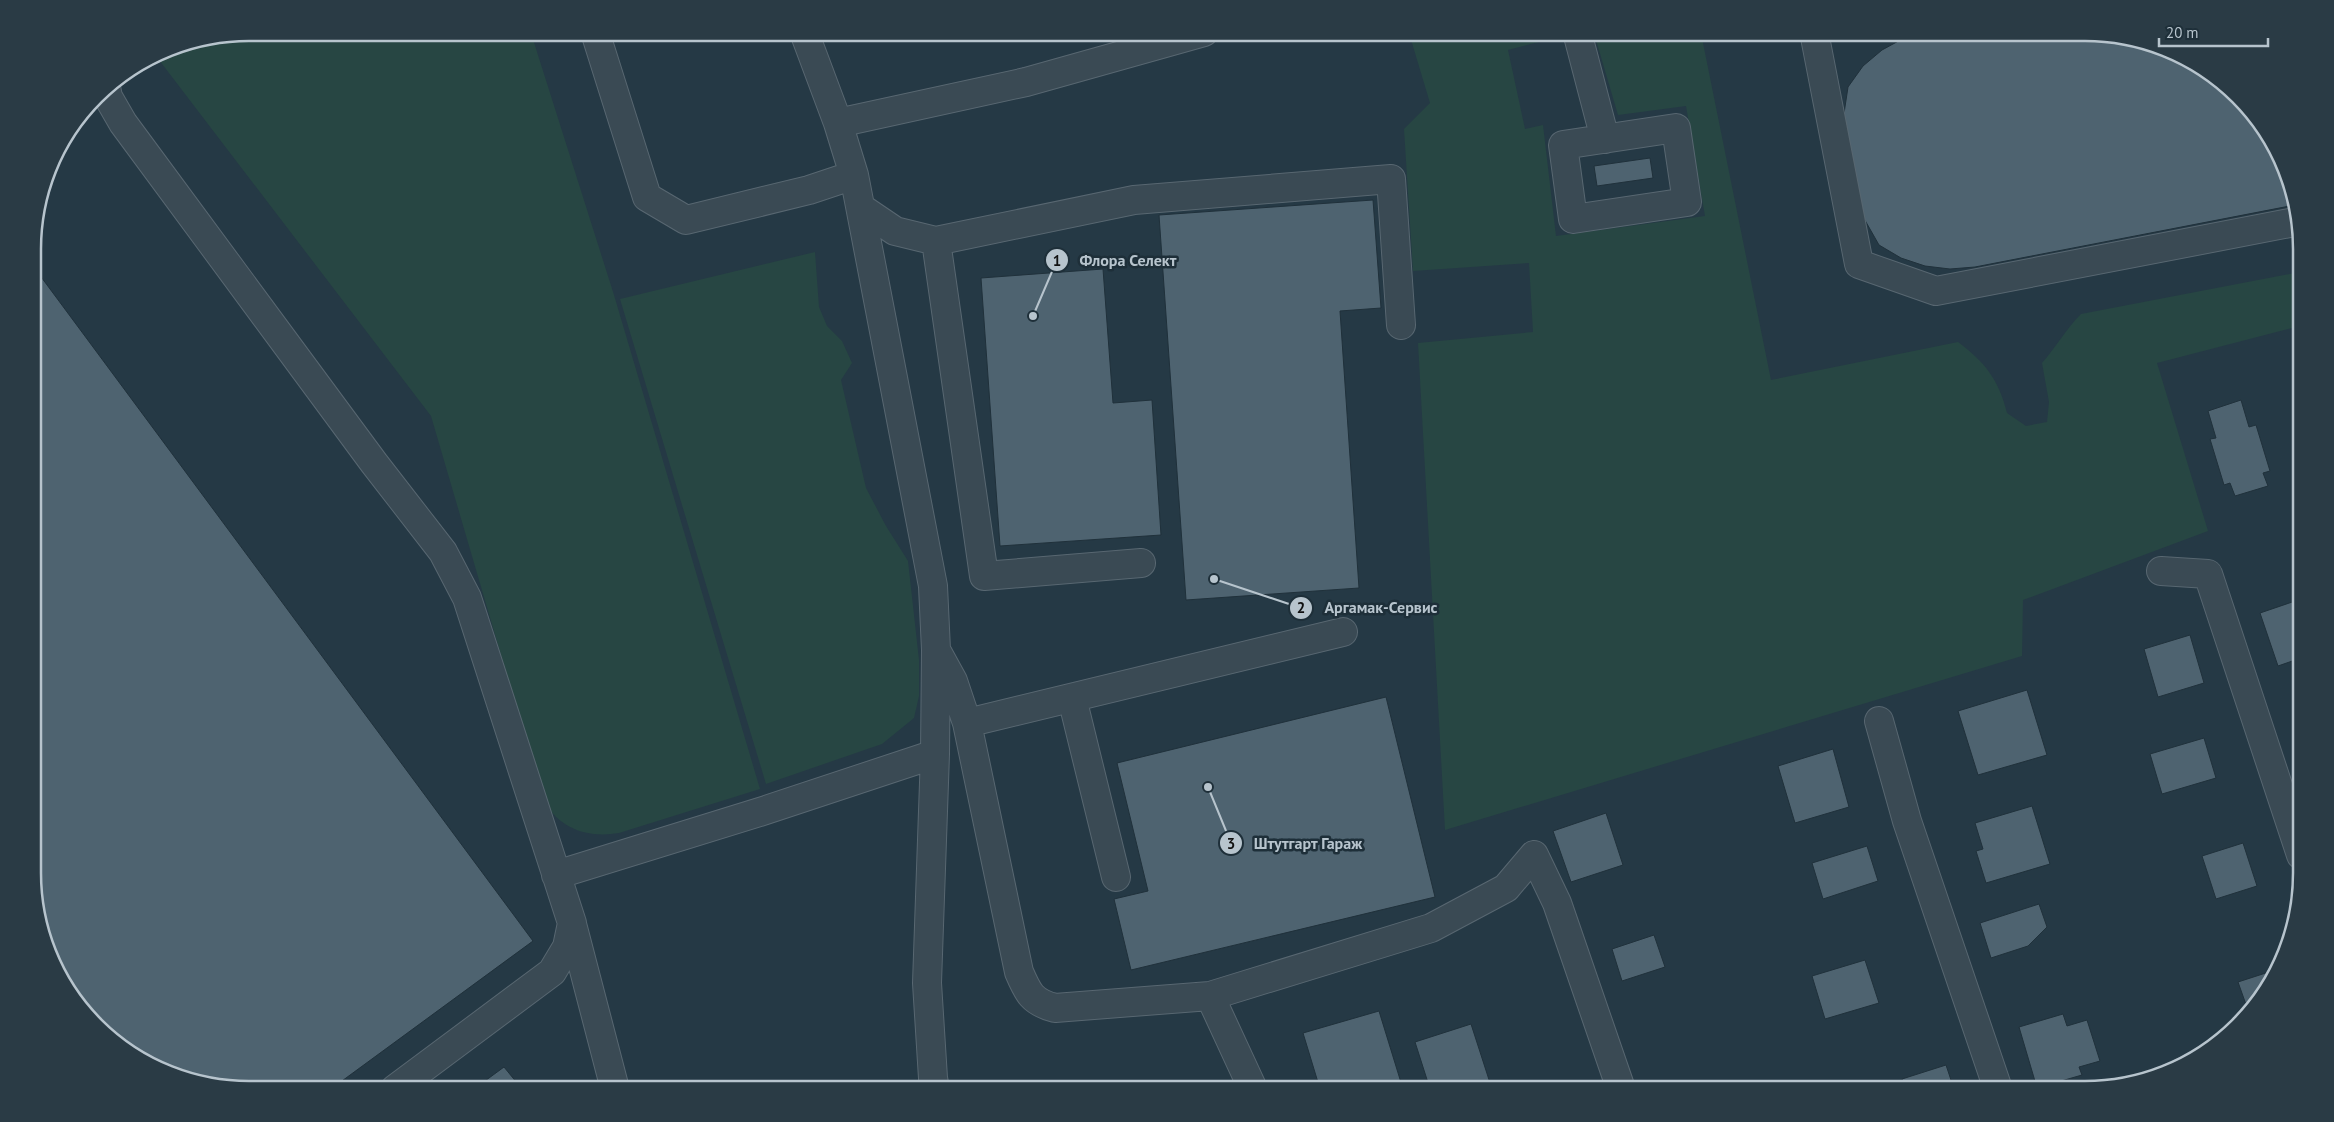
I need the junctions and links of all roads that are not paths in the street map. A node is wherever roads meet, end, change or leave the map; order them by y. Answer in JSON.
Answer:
{"nodes":[{"id":1,"x":598,"y":41,"type":"edge"},
{"id":2,"x":807,"y":41,"type":"edge"},
{"id":3,"x":1172,"y":41,"type":"edge"},
{"id":4,"x":1580,"y":41,"type":"edge"},
{"id":5,"x":1816,"y":41,"type":"edge"},
{"id":6,"x":108,"y":97,"type":"edge"},
{"id":7,"x":838,"y":123,"type":"junction"},
{"id":8,"x":1605,"y":139,"type":"junction"},
{"id":9,"x":854,"y":175,"type":"junction"},
{"id":10,"x":860,"y":208,"type":"junction"},
{"id":11,"x":2291,"y":223,"type":"edge"},
{"id":12,"x":936,"y":241,"type":"junction"},
{"id":13,"x":1401,"y":325,"type":"dead end"},
{"id":14,"x":1141,"y":563,"type":"dead end"},
{"id":15,"x":2161,"y":571,"type":"dead end"},
{"id":16,"x":1343,"y":632,"type":"dead end"},
{"id":17,"x":936,"y":650,"type":"junction"},
{"id":18,"x":1072,"y":698,"type":"junction"},
{"id":19,"x":1879,"y":721,"type":"dead end"},
{"id":20,"x":967,"y":723,"type":"junction"},
{"id":21,"x":935,"y":754,"type":"junction"},
{"id":22,"x":2293,"y":828,"type":"edge"},
{"id":23,"x":556,"y":875,"type":"junction"},
{"id":24,"x":1116,"y":877,"type":"dead end"},
{"id":25,"x":572,"y":923,"type":"junction"},
{"id":26,"x":1210,"y":996,"type":"junction"},
{"id":27,"x":407,"y":1081,"type":"edge"},
{"id":28,"x":613,"y":1081,"type":"edge"},
{"id":29,"x":934,"y":1081,"type":"edge"},
{"id":30,"x":1248,"y":1081,"type":"edge"},
{"id":31,"x":1618,"y":1081,"type":"edge"},
{"id":32,"x":1995,"y":1081,"type":"edge"}],
"edges":[{"from":1,"to":9,"type":"street"},
{"from":2,"to":7,"type":"street"},
{"from":3,"to":7,"type":"street"},
{"from":4,"to":8,"type":"street"},
{"from":5,"to":11,"type":"street"},
{"from":6,"to":23,"type":"street"},
{"from":7,"to":9,"type":"street"},
{"from":8,"to":8,"type":"street"},
{"from":9,"to":10,"type":"street"},
{"from":10,"to":12,"type":"street"},
{"from":10,"to":17,"type":"street"},
{"from":12,"to":13,"type":"street"},
{"from":12,"to":14,"type":"street"},
{"from":15,"to":22,"type":"street"},
{"from":16,"to":18,"type":"street"},
{"from":17,"to":20,"type":"street"},
{"from":17,"to":21,"type":"street"},
{"from":18,"to":20,"type":"street"},
{"from":18,"to":24,"type":"street"},
{"from":19,"to":32,"type":"street"},
{"from":20,"to":26,"type":"street"},
{"from":21,"to":23,"type":"street"},
{"from":21,"to":29,"type":"street"},
{"from":23,"to":25,"type":"street"},
{"from":25,"to":27,"type":"street"},
{"from":25,"to":28,"type":"street"},
{"from":26,"to":30,"type":"street"},
{"from":26,"to":31,"type":"street"}]}
